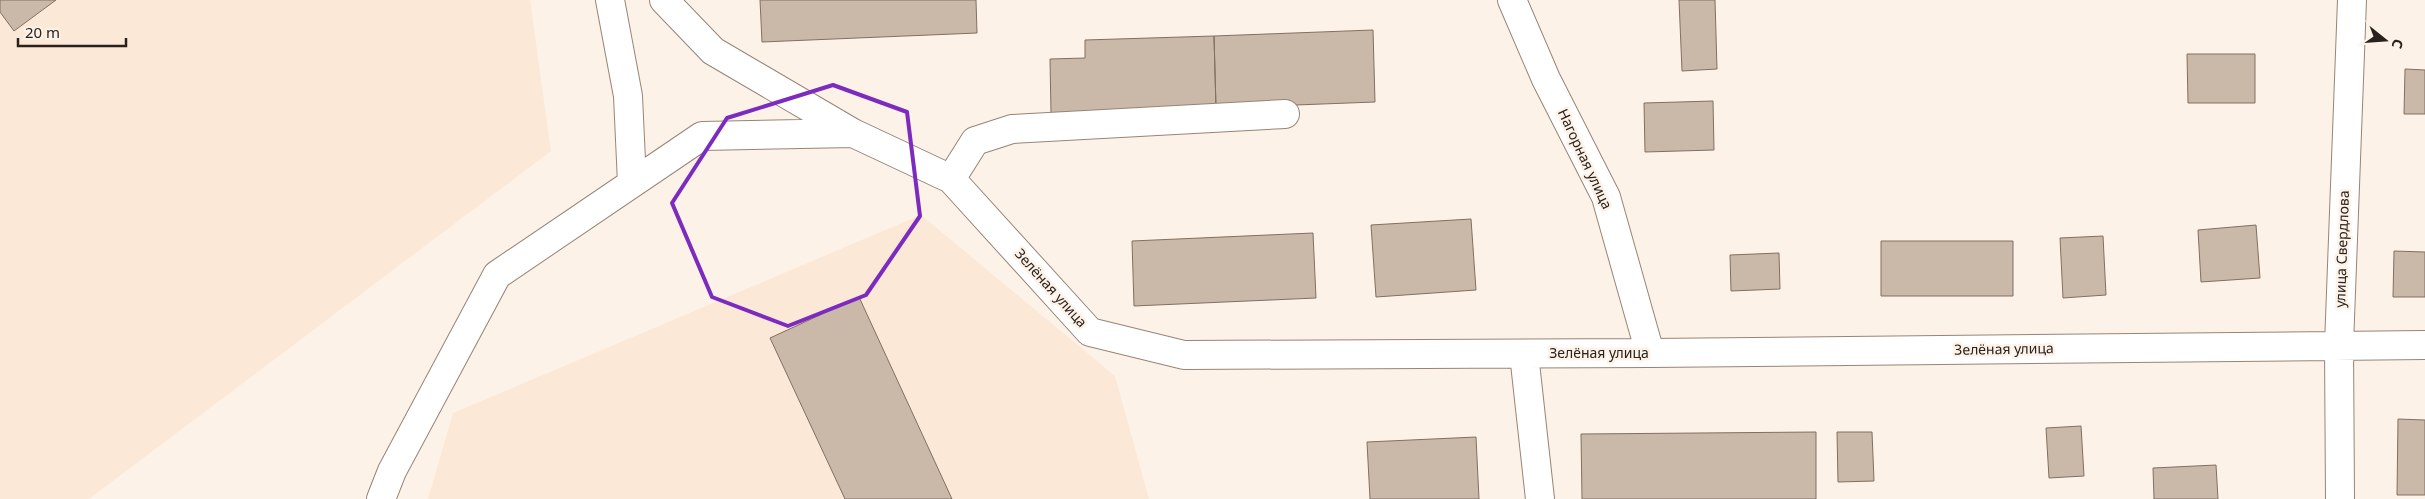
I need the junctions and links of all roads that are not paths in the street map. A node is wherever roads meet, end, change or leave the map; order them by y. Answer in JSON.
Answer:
{"nodes":[{"id":1,"x":610,"y":0,"type":"edge"},
{"id":2,"x":664,"y":0,"type":"edge"},
{"id":3,"x":1512,"y":0,"type":"edge"},
{"id":4,"x":2352,"y":0,"type":"edge"},
{"id":5,"x":1284,"y":114,"type":"dead end"},
{"id":6,"x":853,"y":133,"type":"junction"},
{"id":7,"x":951,"y":179,"type":"junction"},
{"id":8,"x":632,"y":183,"type":"junction"},
{"id":9,"x":2425,"y":345,"type":"edge"},
{"id":10,"x":2338,"y":346,"type":"junction"},
{"id":11,"x":1650,"y":353,"type":"junction"},
{"id":12,"x":1524,"y":354,"type":"junction"},
{"id":13,"x":381,"y":499,"type":"edge"},
{"id":14,"x":1540,"y":499,"type":"edge"},
{"id":15,"x":2340,"y":499,"type":"edge"}],
"edges":[{"from":1,"to":8,"type":"street"},
{"from":2,"to":6,"type":"street","name":"Зелёная улица"},
{"from":3,"to":11,"type":"street","name":"Нагорная улица"},
{"from":4,"to":10,"type":"street","name":"улица Свердлова"},
{"from":5,"to":7,"type":"street"},
{"from":6,"to":7,"type":"street","name":"Зелёная улица"},
{"from":6,"to":8,"type":"street"},
{"from":7,"to":12,"type":"street","name":"Зелёная улица"},
{"from":8,"to":13,"type":"street"},
{"from":9,"to":10,"type":"street","name":"Зелёная улица"},
{"from":10,"to":11,"type":"street","name":"Зелёная улица"},
{"from":10,"to":15,"type":"street","name":"улица Свердлова"},
{"from":11,"to":12,"type":"street","name":"Зелёная улица"},
{"from":12,"to":14,"type":"street"}]}
